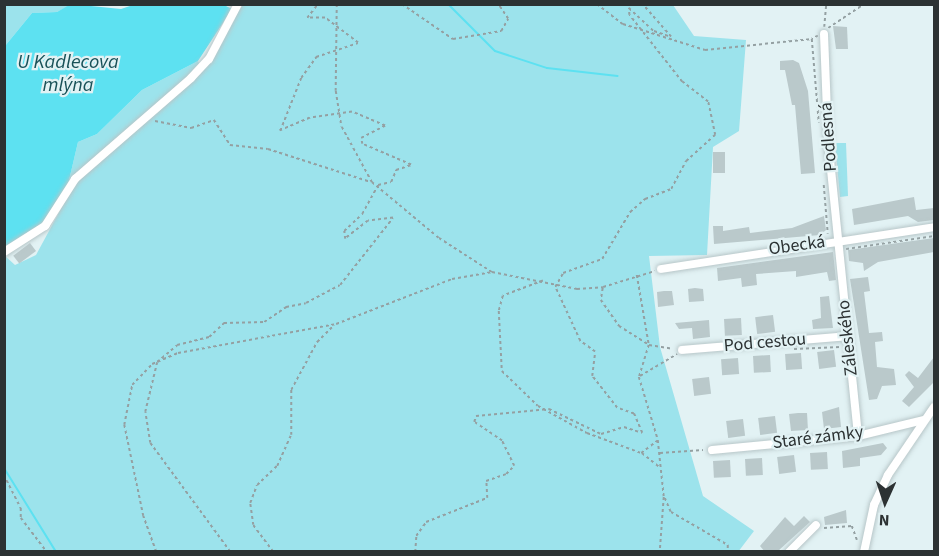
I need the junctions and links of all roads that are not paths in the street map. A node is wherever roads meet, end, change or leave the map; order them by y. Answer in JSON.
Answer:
{"nodes":[{"id":1,"x":237,"y":4,"type":"edge"},
{"id":2,"x":824,"y":34,"type":"road end"},
{"id":3,"x":934,"y":228,"type":"edge"},
{"id":4,"x":838,"y":241,"type":"junction"},
{"id":5,"x":4,"y":252,"type":"edge"},
{"id":6,"x":661,"y":269,"type":"road end"},
{"id":7,"x":848,"y":336,"type":"junction"},
{"id":8,"x":682,"y":350,"type":"road end"},
{"id":9,"x":934,"y":407,"type":"edge"},
{"id":10,"x":923,"y":420,"type":"junction"},
{"id":11,"x":858,"y":436,"type":"junction"},
{"id":12,"x":712,"y":450,"type":"road end"},
{"id":13,"x":816,"y":525,"type":"road end"},
{"id":14,"x":789,"y":552,"type":"edge"},
{"id":15,"x":864,"y":552,"type":"edge"}],
"edges":[{"from":1,"to":5,"type":"street"},
{"from":2,"to":4,"type":"street","name":"Podlesná"},
{"from":3,"to":4,"type":"street","name":"Obecká"},
{"from":4,"to":6,"type":"street","name":"Obecká"},
{"from":4,"to":7,"type":"street","name":"Záleského"},
{"from":7,"to":8,"type":"street","name":"Pod cestou"},
{"from":7,"to":11,"type":"street","name":"Záleského"},
{"from":9,"to":10,"type":"street"},
{"from":10,"to":11,"type":"street","name":"Staré zámky"},
{"from":10,"to":15,"type":"street"},
{"from":11,"to":12,"type":"street","name":"Staré zámky"},
{"from":13,"to":14,"type":"street"}]}
